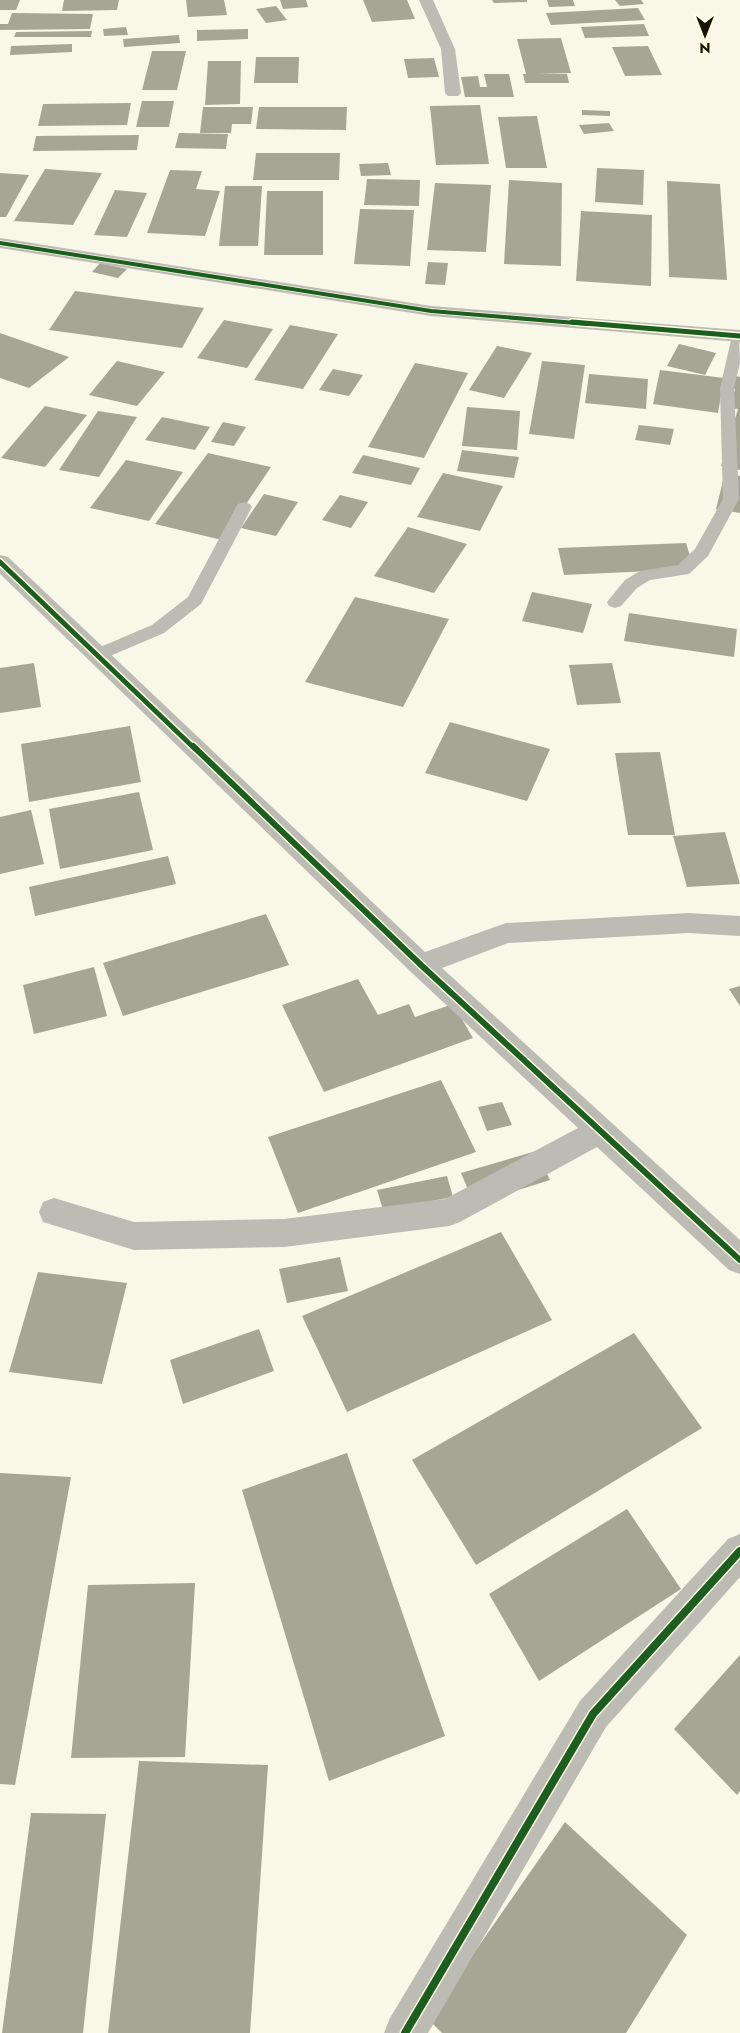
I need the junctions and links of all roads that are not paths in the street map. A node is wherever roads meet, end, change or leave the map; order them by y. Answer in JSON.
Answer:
{"nodes":[{"id":1,"x":426,"y":0,"type":"edge"},
{"id":2,"x":453,"y":92,"type":"dead end"},
{"id":3,"x":0,"y":242,"type":"edge"},
{"id":4,"x":740,"y":336,"type":"edge"},
{"id":5,"x":244,"y":507,"type":"dead end"},
{"id":6,"x":0,"y":562,"type":"edge"},
{"id":7,"x":615,"y":602,"type":"dead end"},
{"id":8,"x":97,"y":655,"type":"junction"},
{"id":9,"x":740,"y":926,"type":"edge"},
{"id":10,"x":421,"y":965,"type":"junction"},
{"id":11,"x":601,"y":1130,"type":"junction"},
{"id":12,"x":54,"y":1212,"type":"dead end"},
{"id":13,"x":740,"y":1260,"type":"edge"},
{"id":14,"x":740,"y":1551,"type":"edge"},
{"id":15,"x":405,"y":2033,"type":"edge"}],
"edges":[{"from":1,"to":2,"type":"street"},
{"from":3,"to":4,"type":"street"},
{"from":4,"to":7,"type":"lane"},
{"from":5,"to":8,"type":"lane"},
{"from":6,"to":8,"type":"street"},
{"from":8,"to":10,"type":"street"},
{"from":9,"to":10,"type":"street"},
{"from":10,"to":11,"type":"street"},
{"from":11,"to":12,"type":"street"},
{"from":11,"to":13,"type":"street"},
{"from":14,"to":15,"type":"street"}]}
